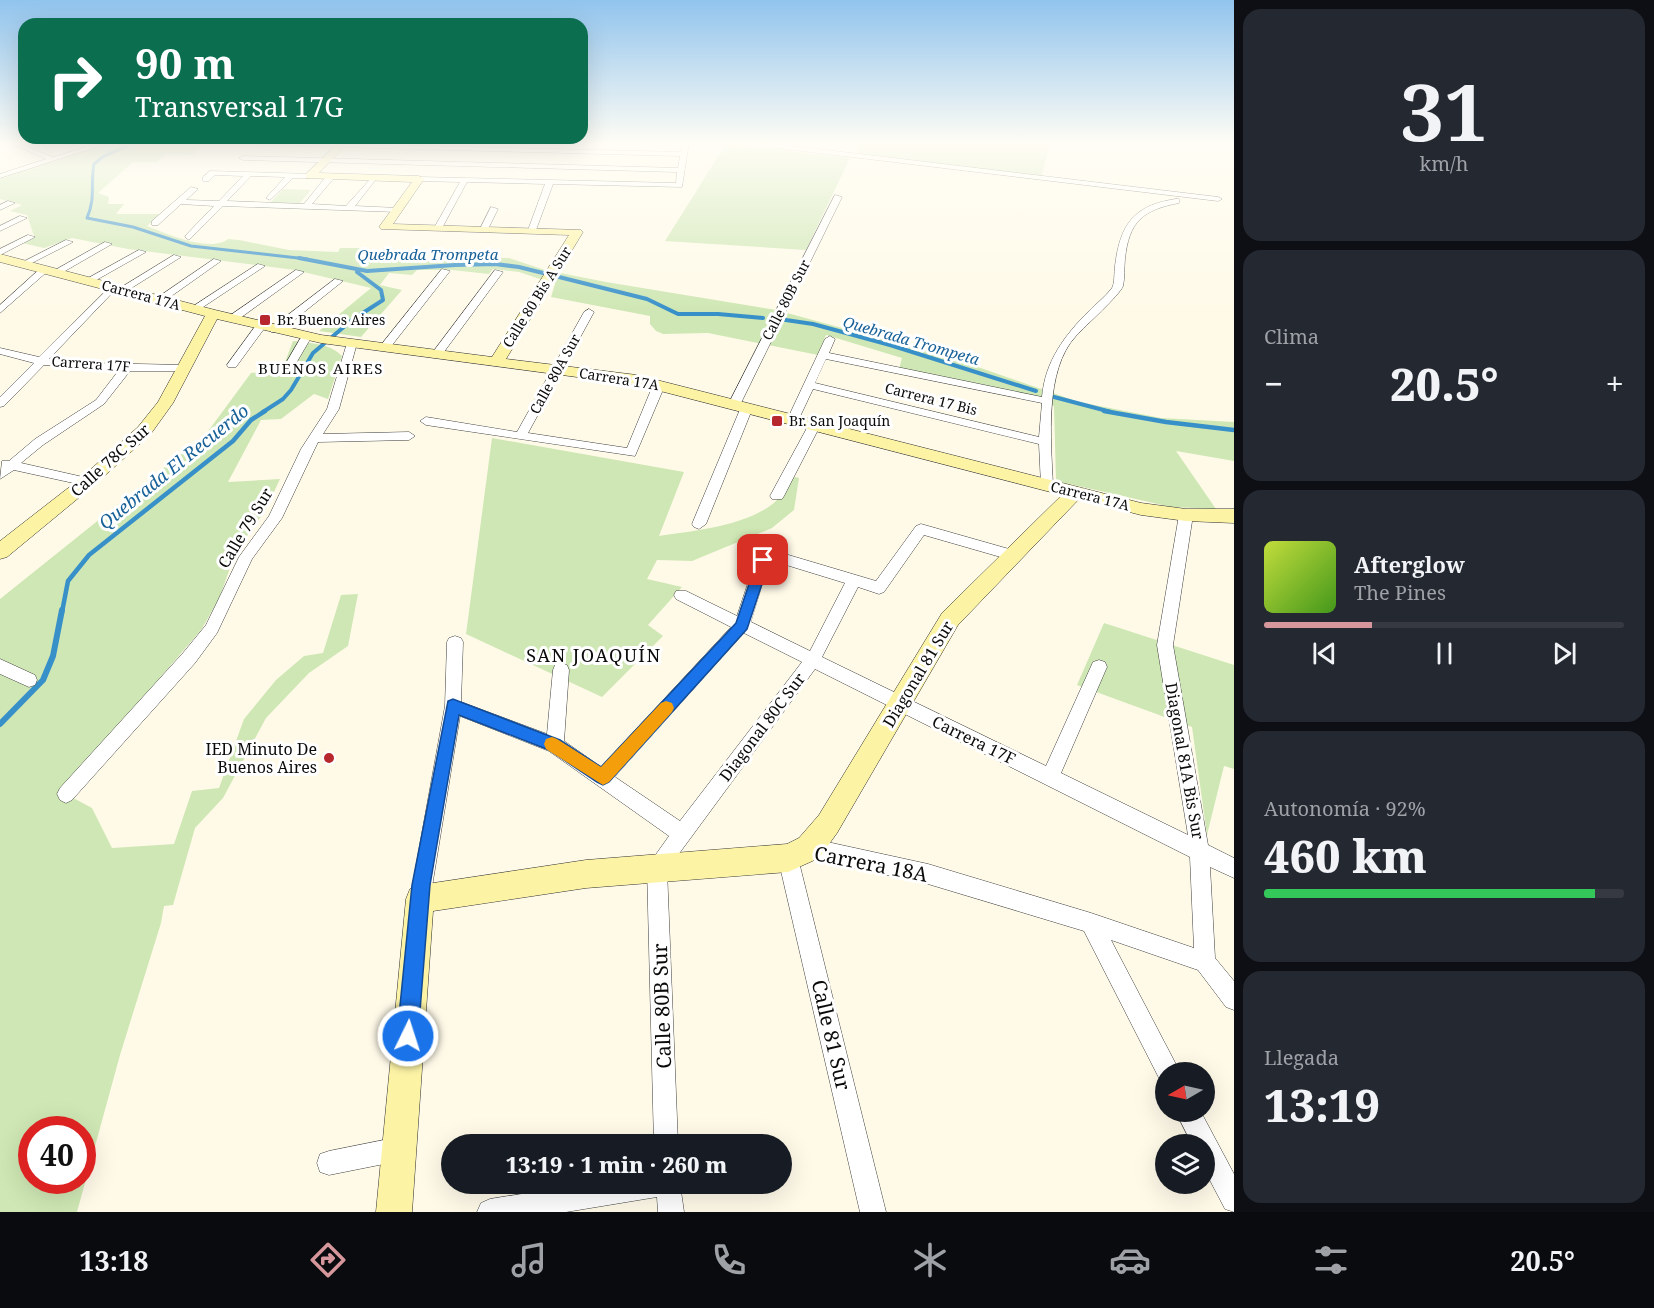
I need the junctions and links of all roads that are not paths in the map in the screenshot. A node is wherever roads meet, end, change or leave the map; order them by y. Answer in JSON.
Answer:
{"nodes":[{"id":1,"x":183,"y":199,"type":"edge"},
{"id":2,"x":225,"y":199,"type":"edge"},
{"id":3,"x":313,"y":199,"type":"edge"},
{"id":4,"x":356,"y":199,"type":"edge"},
{"id":5,"x":406,"y":199,"type":"edge"},
{"id":6,"x":455,"y":199,"type":"edge"},
{"id":7,"x":544,"y":199,"type":"edge"},
{"id":8,"x":837,"y":199,"type":"edge"},
{"id":9,"x":1214,"y":199,"type":"edge"},
{"id":10,"x":179,"y":202,"type":"junction"},
{"id":11,"x":11,"y":203,"type":"dead end"},
{"id":12,"x":221,"y":203,"type":"junction"},
{"id":13,"x":0,"y":207,"type":"edge"},
{"id":14,"x":305,"y":208,"type":"junction"},
{"id":15,"x":348,"y":209,"type":"junction"},
{"id":16,"x":495,"y":209,"type":"dead end"},
{"id":17,"x":398,"y":210,"type":"junction"},
{"id":18,"x":23,"y":218,"type":"dead end"},
{"id":19,"x":155,"y":223,"type":"dead end"},
{"id":20,"x":438,"y":228,"type":"junction"},
{"id":21,"x":0,"y":229,"type":"edge"},
{"id":22,"x":484,"y":229,"type":"junction"},
{"id":23,"x":532,"y":230,"type":"junction"},
{"id":24,"x":31,"y":237,"type":"dead end"},
{"id":25,"x":189,"y":237,"type":"dead end"},
{"id":26,"x":69,"y":242,"type":"dead end"},
{"id":27,"x":108,"y":244,"type":"dead end"},
{"id":28,"x":0,"y":252,"type":"edge"},
{"id":29,"x":142,"y":252,"type":"dead end"},
{"id":30,"x":177,"y":257,"type":"dead end"},
{"id":31,"x":0,"y":258,"type":"edge"},
{"id":32,"x":217,"y":261,"type":"dead end"},
{"id":33,"x":23,"y":264,"type":"junction"},
{"id":34,"x":261,"y":266,"type":"dead end"},
{"id":35,"x":50,"y":271,"type":"junction"},
{"id":36,"x":445,"y":271,"type":"dead end"},
{"id":37,"x":299,"y":272,"type":"dead end"},
{"id":38,"x":498,"y":272,"type":"dead end"},
{"id":39,"x":88,"y":281,"type":"junction"},
{"id":40,"x":338,"y":281,"type":"dead end"},
{"id":41,"x":117,"y":289,"type":"junction"},
{"id":42,"x":160,"y":300,"type":"junction"},
{"id":43,"x":194,"y":309,"type":"junction"},
{"id":44,"x":0,"y":310,"type":"edge"},
{"id":45,"x":589,"y":312,"type":"dead end"},
{"id":46,"x":213,"y":314,"type":"junction"},
{"id":47,"x":232,"y":319,"type":"junction"},
{"id":48,"x":268,"y":328,"type":"junction"},
{"id":49,"x":830,"y":339,"type":"dead end"},
{"id":50,"x":329,"y":340,"type":"junction"},
{"id":51,"x":386,"y":347,"type":"junction"},
{"id":52,"x":0,"y":351,"type":"edge"},
{"id":53,"x":437,"y":354,"type":"junction"},
{"id":54,"x":823,"y":356,"type":"junction"},
{"id":55,"x":41,"y":361,"type":"junction"},
{"id":56,"x":497,"y":361,"type":"junction"},
{"id":57,"x":232,"y":365,"type":"dead end"},
{"id":58,"x":126,"y":367,"type":"junction"},
{"id":59,"x":184,"y":368,"type":"junction"},
{"id":60,"x":557,"y":369,"type":"junction"},
{"id":61,"x":287,"y":370,"type":"dead end"},
{"id":62,"x":659,"y":385,"type":"junction"},
{"id":63,"x":809,"y":386,"type":"junction"},
{"id":64,"x":1047,"y":401,"type":"junction"},
{"id":65,"x":0,"y":404,"type":"edge"},
{"id":66,"x":741,"y":405,"type":"junction"},
{"id":67,"x":793,"y":420,"type":"junction"},
{"id":68,"x":426,"y":422,"type":"dead end"},
{"id":69,"x":814,"y":426,"type":"junction"},
{"id":70,"x":409,"y":436,"type":"dead end"},
{"id":71,"x":521,"y":436,"type":"junction"},
{"id":72,"x":314,"y":438,"type":"junction"},
{"id":73,"x":1045,"y":442,"type":"junction"},
{"id":74,"x":6,"y":464,"type":"edge"},
{"id":75,"x":0,"y":475,"type":"edge"},
{"id":76,"x":87,"y":482,"type":"junction"},
{"id":77,"x":1047,"y":485,"type":"junction"},
{"id":78,"x":1076,"y":492,"type":"junction"},
{"id":79,"x":777,"y":496,"type":"dead end"},
{"id":80,"x":1186,"y":515,"type":"junction"},
{"id":81,"x":1234,"y":516,"type":"edge"},
{"id":82,"x":699,"y":524,"type":"dead end"},
{"id":83,"x":0,"y":552,"type":"edge"},
{"id":84,"x":1011,"y":555,"type":"junction"},
{"id":85,"x":854,"y":580,"type":"junction"},
{"id":86,"x":681,"y":595,"type":"dead end"},
{"id":87,"x":742,"y":625,"type":"junction"},
{"id":88,"x":455,"y":642,"type":"dead end"},
{"id":89,"x":813,"y":660,"type":"junction"},
{"id":90,"x":0,"y":666,"type":"edge"},
{"id":91,"x":1099,"y":667,"type":"dead end"},
{"id":92,"x":561,"y":670,"type":"dead end"},
{"id":93,"x":29,"y":680,"type":"dead end"},
{"id":94,"x":901,"y":704,"type":"junction"},
{"id":95,"x":453,"y":706,"type":"junction"},
{"id":96,"x":555,"y":745,"type":"junction"},
{"id":97,"x":603,"y":777,"type":"junction"},
{"id":98,"x":1050,"y":777,"type":"junction"},
{"id":99,"x":66,"y":794,"type":"dead end"},
{"id":100,"x":681,"y":833,"type":"junction"},
{"id":101,"x":1200,"y":852,"type":"junction"},
{"id":102,"x":799,"y":853,"type":"junction"},
{"id":103,"x":657,"y":867,"type":"junction"},
{"id":104,"x":1234,"y":868,"type":"edge"},
{"id":105,"x":420,"y":899,"type":"junction"},
{"id":106,"x":1091,"y":923,"type":"junction"},
{"id":107,"x":1205,"y":962,"type":"junction"},
{"id":108,"x":1234,"y":999,"type":"edge"},
{"id":109,"x":1163,"y":1062,"type":"edge"},
{"id":110,"x":1193,"y":1122,"type":"edge"},
{"id":111,"x":666,"y":1134,"type":"edge"},
{"id":112,"x":399,"y":1149,"type":"junction"},
{"id":113,"x":329,"y":1163,"type":"dead end"},
{"id":114,"x":597,"y":1194,"type":"edge"},
{"id":115,"x":669,"y":1194,"type":"edge"},
{"id":116,"x":1234,"y":1200,"type":"edge"},
{"id":117,"x":394,"y":1212,"type":"edge"},
{"id":118,"x":490,"y":1212,"type":"edge"},
{"id":119,"x":671,"y":1212,"type":"edge"},
{"id":120,"x":873,"y":1212,"type":"edge"}],
"edges":[{"from":1,"to":10,"type":"street"},
{"from":2,"to":12,"type":"street"},
{"from":3,"to":14,"type":"street"},
{"from":4,"to":15,"type":"street"},
{"from":5,"to":17,"type":"street"},
{"from":6,"to":20,"type":"street"},
{"from":7,"to":23,"type":"street"},
{"from":8,"to":66,"type":"street","name":"Calle 80B Sur"},
{"from":9,"to":64,"type":"street"},
{"from":10,"to":12,"type":"street"},
{"from":10,"to":19,"type":"street"},
{"from":11,"to":13,"type":"street"},
{"from":12,"to":14,"type":"street"},
{"from":12,"to":25,"type":"street"},
{"from":14,"to":15,"type":"street"},
{"from":15,"to":17,"type":"street"},
{"from":16,"to":22,"type":"street"},
{"from":17,"to":20,"type":"street"},
{"from":18,"to":21,"type":"street"},
{"from":20,"to":22,"type":"street"},
{"from":22,"to":23,"type":"street"},
{"from":23,"to":56,"type":"street","name":"Calle 80 Bis A Sur"},
{"from":24,"to":28,"type":"street"},
{"from":26,"to":33,"type":"street"},
{"from":27,"to":35,"type":"street"},
{"from":29,"to":39,"type":"street"},
{"from":30,"to":41,"type":"street"},
{"from":31,"to":33,"type":"street","name":"Carrera 17A"},
{"from":32,"to":42,"type":"street"},
{"from":33,"to":35,"type":"street","name":"Carrera 17A"},
{"from":34,"to":43,"type":"street"},
{"from":35,"to":39,"type":"street","name":"Carrera 17A"},
{"from":35,"to":44,"type":"street"},
{"from":36,"to":51,"type":"street"},
{"from":37,"to":47,"type":"street"},
{"from":38,"to":53,"type":"street"},
{"from":39,"to":41,"type":"street","name":"Carrera 17A"},
{"from":40,"to":48,"type":"street"},
{"from":41,"to":42,"type":"street","name":"Carrera 17A"},
{"from":41,"to":55,"type":"street"},
{"from":42,"to":43,"type":"street","name":"Carrera 17A"},
{"from":43,"to":46,"type":"street","name":"Carrera 17A"},
{"from":45,"to":60,"type":"street","name":"Calle 80A Sur"},
{"from":46,"to":47,"type":"street","name":"Carrera 17A"},
{"from":46,"to":59,"type":"street","name":"Calle 78C Sur"},
{"from":47,"to":48,"type":"street","name":"Carrera 17A"},
{"from":48,"to":50,"type":"street","name":"Carrera 17A"},
{"from":48,"to":57,"type":"street"},
{"from":49,"to":54,"type":"street"},
{"from":50,"to":51,"type":"street","name":"Carrera 17A"},
{"from":50,"to":61,"type":"street"},
{"from":50,"to":72,"type":"street","name":"Calle 79 Sur"},
{"from":51,"to":53,"type":"street","name":"Carrera 17A"},
{"from":52,"to":55,"type":"street","name":"Carrera 17F"},
{"from":53,"to":56,"type":"street","name":"Carrera 17A"},
{"from":54,"to":63,"type":"street"},
{"from":54,"to":64,"type":"street"},
{"from":55,"to":58,"type":"street","name":"Carrera 17F"},
{"from":55,"to":65,"type":"street"},
{"from":56,"to":60,"type":"street","name":"Carrera 17A"},
{"from":58,"to":59,"type":"street","name":"Carrera 17F"},
{"from":58,"to":74,"type":"street"},
{"from":59,"to":76,"type":"street","name":"Calle 78C Sur"},
{"from":60,"to":62,"type":"street","name":"Carrera 17A"},
{"from":60,"to":71,"type":"street","name":"Calle 80A Sur"},
{"from":62,"to":66,"type":"street","name":"Carrera 17A"},
{"from":62,"to":71,"type":"street"},
{"from":63,"to":67,"type":"street"},
{"from":63,"to":73,"type":"street","name":"Carrera 17 Bis"},
{"from":64,"to":73,"type":"street"},
{"from":66,"to":67,"type":"street","name":"Carrera 17A"},
{"from":66,"to":82,"type":"street","name":"Calle 80B Sur"},
{"from":67,"to":69,"type":"street","name":"Carrera 17A"},
{"from":68,"to":71,"type":"street"},
{"from":69,"to":77,"type":"street","name":"Carrera 17A"},
{"from":69,"to":79,"type":"street"},
{"from":70,"to":72,"type":"street"},
{"from":72,"to":99,"type":"street","name":"Calle 79 Sur"},
{"from":73,"to":77,"type":"street"},
{"from":74,"to":75,"type":"street"},
{"from":74,"to":76,"type":"street"},
{"from":76,"to":83,"type":"street","name":"Calle 78C Sur"},
{"from":77,"to":78,"type":"street","name":"Carrera 17A"},
{"from":78,"to":80,"type":"street","name":"Carrera 17A"},
{"from":78,"to":84,"type":"street","name":"Diagonal 81 Sur"},
{"from":80,"to":81,"type":"street","name":"Carrera 17A"},
{"from":80,"to":101,"type":"street","name":"Diagonal 81A Bis Sur"},
{"from":84,"to":85,"type":"street"},
{"from":84,"to":94,"type":"street","name":"Diagonal 81 Sur"},
{"from":85,"to":87,"type":"street"},
{"from":85,"to":89,"type":"street","name":"Diagonal 80C Sur"},
{"from":86,"to":87,"type":"street","name":"Carrera 17F"},
{"from":87,"to":89,"type":"street","name":"Carrera 17F"},
{"from":87,"to":97,"type":"street"},
{"from":88,"to":95,"type":"street"},
{"from":89,"to":94,"type":"street","name":"Carrera 17F"},
{"from":89,"to":100,"type":"street","name":"Diagonal 80C Sur"},
{"from":90,"to":93,"type":"street"},
{"from":91,"to":98,"type":"street"},
{"from":92,"to":96,"type":"street"},
{"from":94,"to":98,"type":"street","name":"Carrera 17F"},
{"from":94,"to":102,"type":"street","name":"Diagonal 81 Sur"},
{"from":95,"to":96,"type":"street"},
{"from":95,"to":105,"type":"street"},
{"from":96,"to":97,"type":"street"},
{"from":97,"to":100,"type":"street"},
{"from":98,"to":101,"type":"street","name":"Carrera 17F"},
{"from":100,"to":103,"type":"street","name":"Diagonal 80C Sur"},
{"from":101,"to":104,"type":"street","name":"Carrera 17F"},
{"from":101,"to":107,"type":"street","name":"Diagonal 81A Bis Sur"},
{"from":102,"to":103,"type":"street","name":"Carrera 18A"},
{"from":102,"to":106,"type":"street","name":"Carrera 18A"},
{"from":102,"to":120,"type":"street","name":"Calle 81 Sur"},
{"from":103,"to":105,"type":"street","name":"Carrera 18A"},
{"from":103,"to":111,"type":"street","name":"Calle 80B Sur"},
{"from":105,"to":112,"type":"street"},
{"from":106,"to":107,"type":"street","name":"Carrera 18A"},
{"from":106,"to":109,"type":"street"},
{"from":107,"to":108,"type":"street"},
{"from":110,"to":116,"type":"street"},
{"from":112,"to":113,"type":"street"},
{"from":112,"to":117,"type":"street"},
{"from":114,"to":118,"type":"street"},
{"from":115,"to":119,"type":"street"}]}
